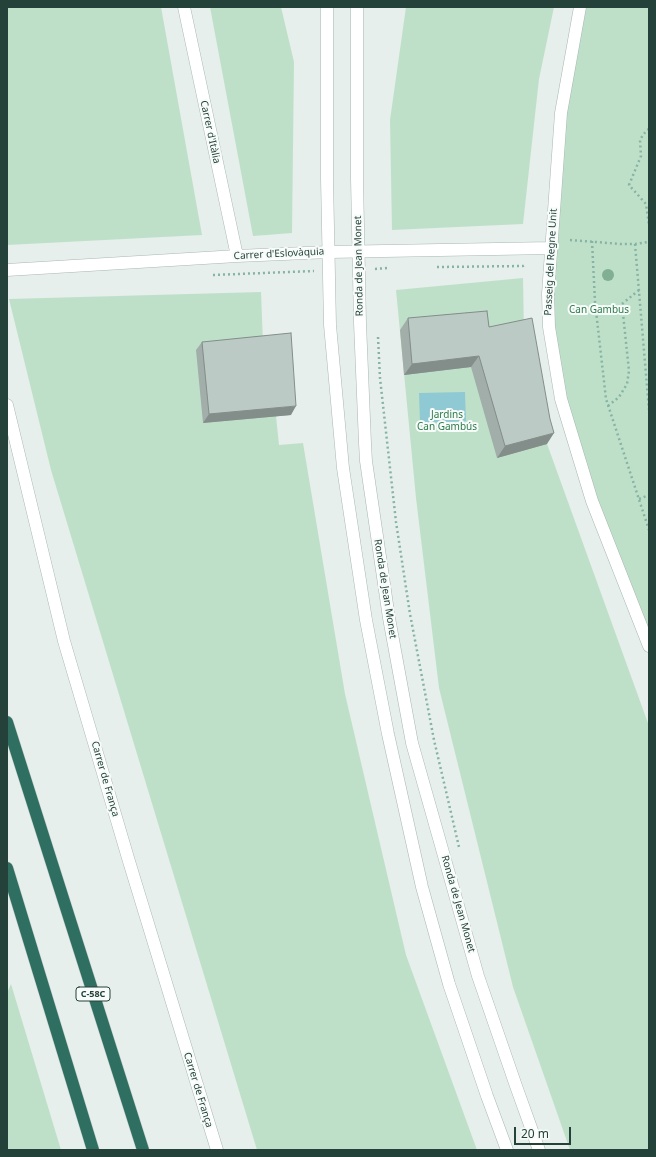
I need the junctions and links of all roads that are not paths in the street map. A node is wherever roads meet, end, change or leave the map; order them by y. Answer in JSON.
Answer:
{"nodes":[{"id":1,"x":184,"y":7,"type":"edge"},
{"id":2,"x":327,"y":7,"type":"edge"},
{"id":3,"x":357,"y":7,"type":"edge"},
{"id":4,"x":580,"y":7,"type":"edge"},
{"id":5,"x":551,"y":248,"type":"junction"},
{"id":6,"x":359,"y":251,"type":"junction"},
{"id":7,"x":329,"y":252,"type":"junction"},
{"id":8,"x":237,"y":256,"type":"junction"},
{"id":9,"x":7,"y":270,"type":"edge"},
{"id":10,"x":7,"y":405,"type":"edge"},
{"id":11,"x":649,"y":646,"type":"edge"},
{"id":12,"x":7,"y":722,"type":"edge"},
{"id":13,"x":7,"y":868,"type":"edge"},
{"id":14,"x":93,"y":1150,"type":"edge"},
{"id":15,"x":143,"y":1150,"type":"edge"},
{"id":16,"x":217,"y":1150,"type":"edge"},
{"id":17,"x":507,"y":1150,"type":"edge"},
{"id":18,"x":539,"y":1150,"type":"edge"}],
"edges":[{"from":1,"to":8,"type":"street","name":"Carrer d'Itàlia"},
{"from":2,"to":7,"type":"street"},
{"from":3,"to":6,"type":"street","name":"Ronda de Jean Monet"},
{"from":4,"to":5,"type":"street","name":"Passeig del Regne Unit"},
{"from":5,"to":6,"type":"street","name":"Carrer d'Eslovàquia"},
{"from":5,"to":11,"type":"street","name":"Passeig del Regne Unit"},
{"from":6,"to":7,"type":"street","name":"Carrer d'Eslovàquia"},
{"from":6,"to":18,"type":"street","name":"Ronda de Jean Monet"},
{"from":7,"to":8,"type":"street","name":"Carrer d'Eslovàquia"},
{"from":7,"to":17,"type":"street"},
{"from":8,"to":9,"type":"street","name":"Carrer d'Eslovàquia"},
{"from":10,"to":16,"type":"street","name":"Carrer de França"},
{"from":12,"to":15,"type":"highway","number":"C-58C"},
{"from":13,"to":14,"type":"highway"}]}
